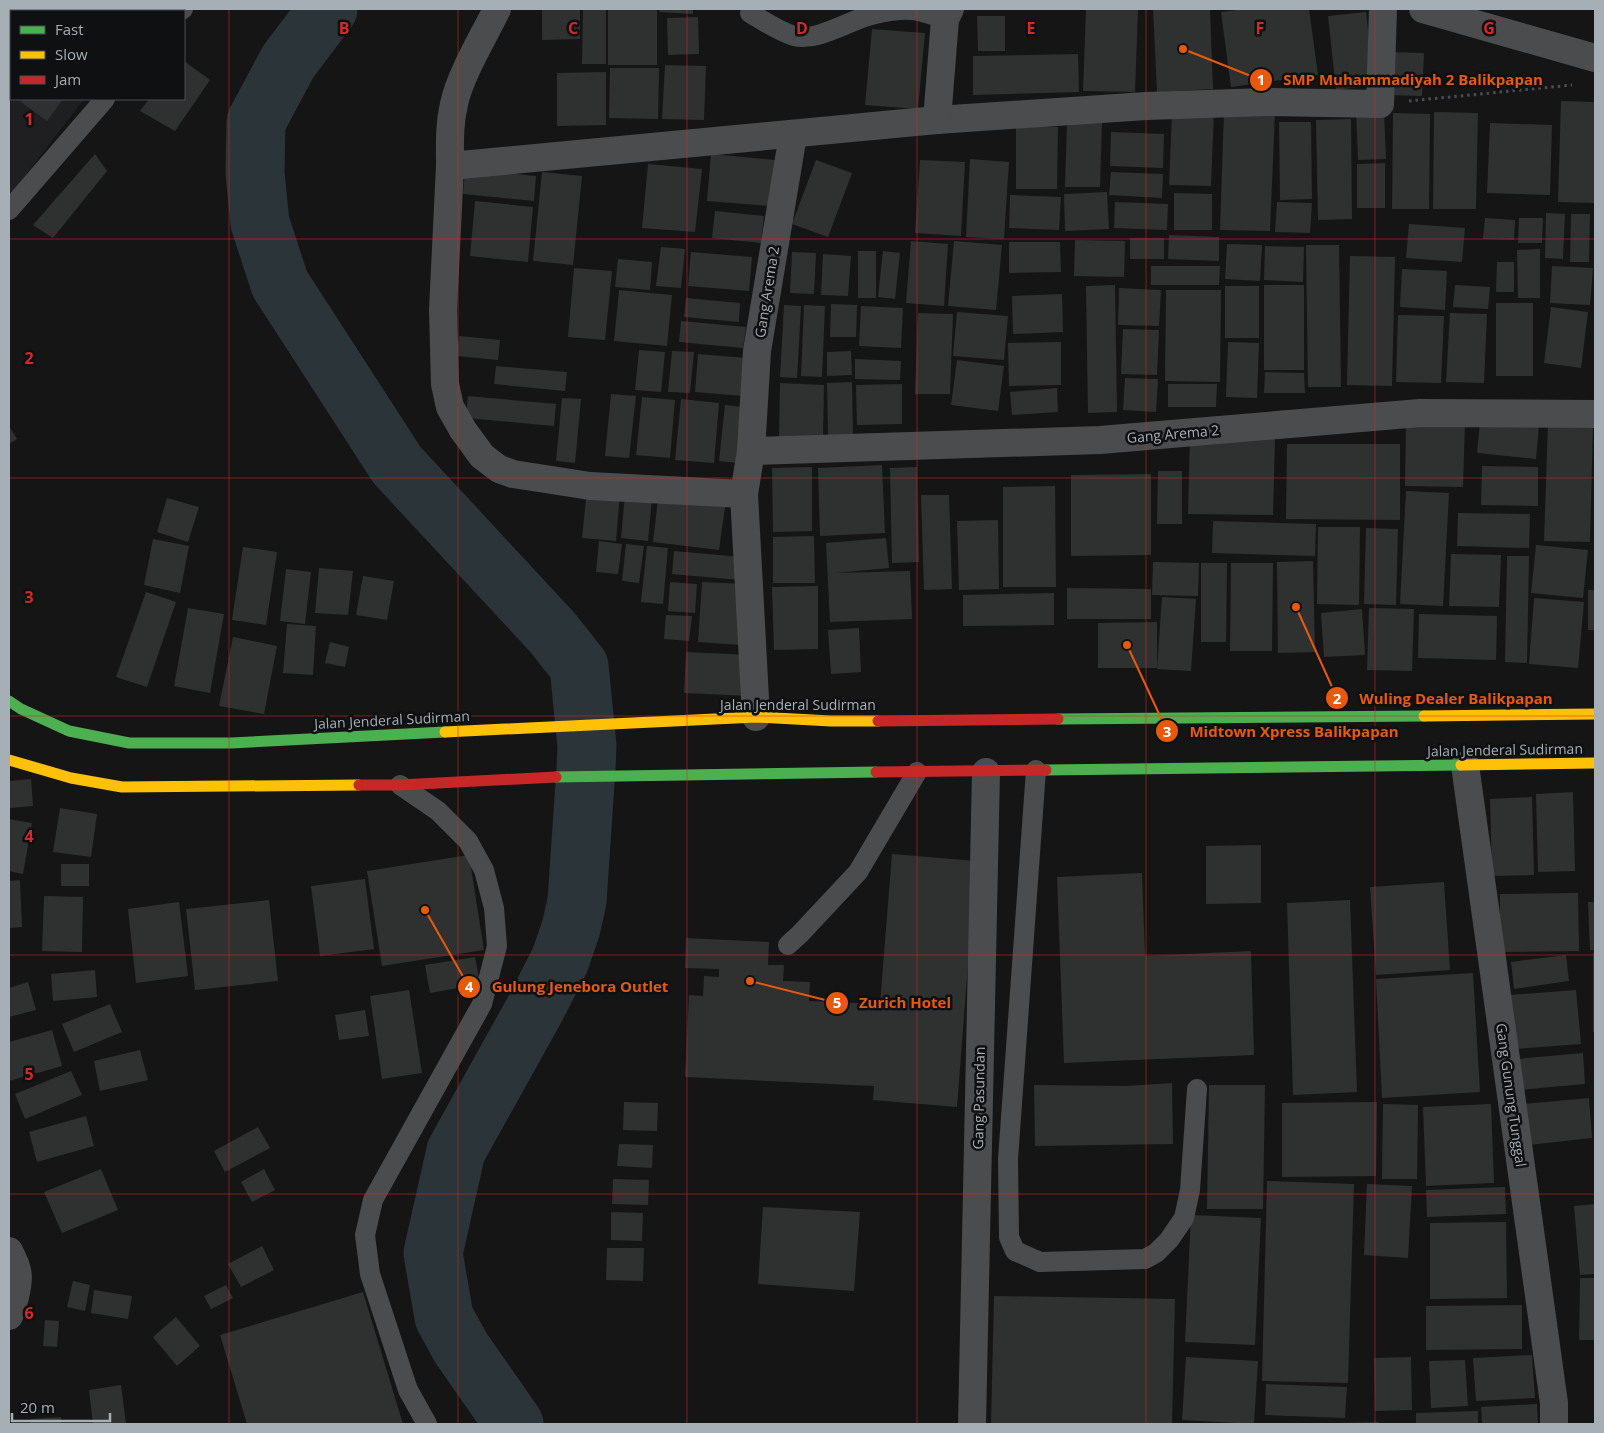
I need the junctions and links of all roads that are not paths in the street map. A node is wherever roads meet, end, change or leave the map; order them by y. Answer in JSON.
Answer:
{"nodes":[{"id":1,"x":497,"y":9,"type":"edge"},
{"id":2,"x":1383,"y":9,"type":"edge"},
{"id":3,"x":1423,"y":9,"type":"edge"},
{"id":4,"x":750,"y":12,"type":"dead end"},
{"id":5,"x":948,"y":14,"type":"edge"},
{"id":6,"x":1595,"y":58,"type":"edge"},
{"id":7,"x":104,"y":100,"type":"edge"},
{"id":8,"x":937,"y":120,"type":"junction"},
{"id":9,"x":792,"y":135,"type":"junction"},
{"id":10,"x":450,"y":166,"type":"junction"},
{"id":11,"x":9,"y":208,"type":"edge"},
{"id":12,"x":1595,"y":414,"type":"edge"},
{"id":13,"x":751,"y":451,"type":"junction"},
{"id":14,"x":744,"y":494,"type":"junction"},
{"id":15,"x":9,"y":701,"type":"edge"},
{"id":16,"x":1595,"y":714,"type":"edge"},
{"id":17,"x":756,"y":718,"type":"junction"},
{"id":18,"x":9,"y":760,"type":"edge"},
{"id":19,"x":1595,"y":764,"type":"edge"},
{"id":20,"x":1465,"y":765,"type":"junction"},
{"id":21,"x":1036,"y":770,"type":"junction"},
{"id":22,"x":917,"y":772,"type":"junction"},
{"id":23,"x":986,"y":772,"type":"junction"},
{"id":24,"x":400,"y":785,"type":"junction"},
{"id":25,"x":788,"y":945,"type":"dead end"},
{"id":26,"x":1197,"y":1090,"type":"dead end"},
{"id":27,"x":9,"y":1251,"type":"edge"},
{"id":28,"x":9,"y":1316,"type":"edge"},
{"id":29,"x":427,"y":1424,"type":"edge"},
{"id":30,"x":972,"y":1424,"type":"edge"},
{"id":31,"x":1554,"y":1424,"type":"edge"}],
"edges":[{"from":1,"to":10,"type":"street"},
{"from":2,"to":8,"type":"street"},
{"from":3,"to":6,"type":"street"},
{"from":4,"to":5,"type":"lane"},
{"from":5,"to":8,"type":"street"},
{"from":7,"to":11,"type":"lane"},
{"from":8,"to":9,"type":"street"},
{"from":9,"to":10,"type":"street"},
{"from":9,"to":13,"type":"street","name":"Gang Arema 2"},
{"from":10,"to":14,"type":"street"},
{"from":12,"to":13,"type":"street","name":"Gang Arema 2"},
{"from":13,"to":14,"type":"street","name":"Gang Arema 2"},
{"from":14,"to":17,"type":"street","name":"Gang Arema 2"},
{"from":15,"to":17,"type":"highway","name":"Jalan Jenderal Sudirman"},
{"from":16,"to":17,"type":"highway","name":"Jalan Jenderal Sudirman"},
{"from":18,"to":24,"type":"highway","name":"Jalan Jenderal Sudirman"},
{"from":19,"to":20,"type":"highway","name":"Jalan Jenderal Sudirman"},
{"from":20,"to":21,"type":"highway","name":"Jalan Jenderal Sudirman"},
{"from":20,"to":31,"type":"street","name":"Gang Gunung Tunggal"},
{"from":21,"to":23,"type":"highway","name":"Jalan Jenderal Sudirman"},
{"from":21,"to":26,"type":"lane"},
{"from":22,"to":23,"type":"highway","name":"Jalan Jenderal Sudirman"},
{"from":22,"to":24,"type":"highway","name":"Jalan Jenderal Sudirman"},
{"from":22,"to":25,"type":"lane"},
{"from":23,"to":30,"type":"street","name":"Gang Pasundan"},
{"from":24,"to":29,"type":"lane"},
{"from":27,"to":28,"type":"street"}]}
